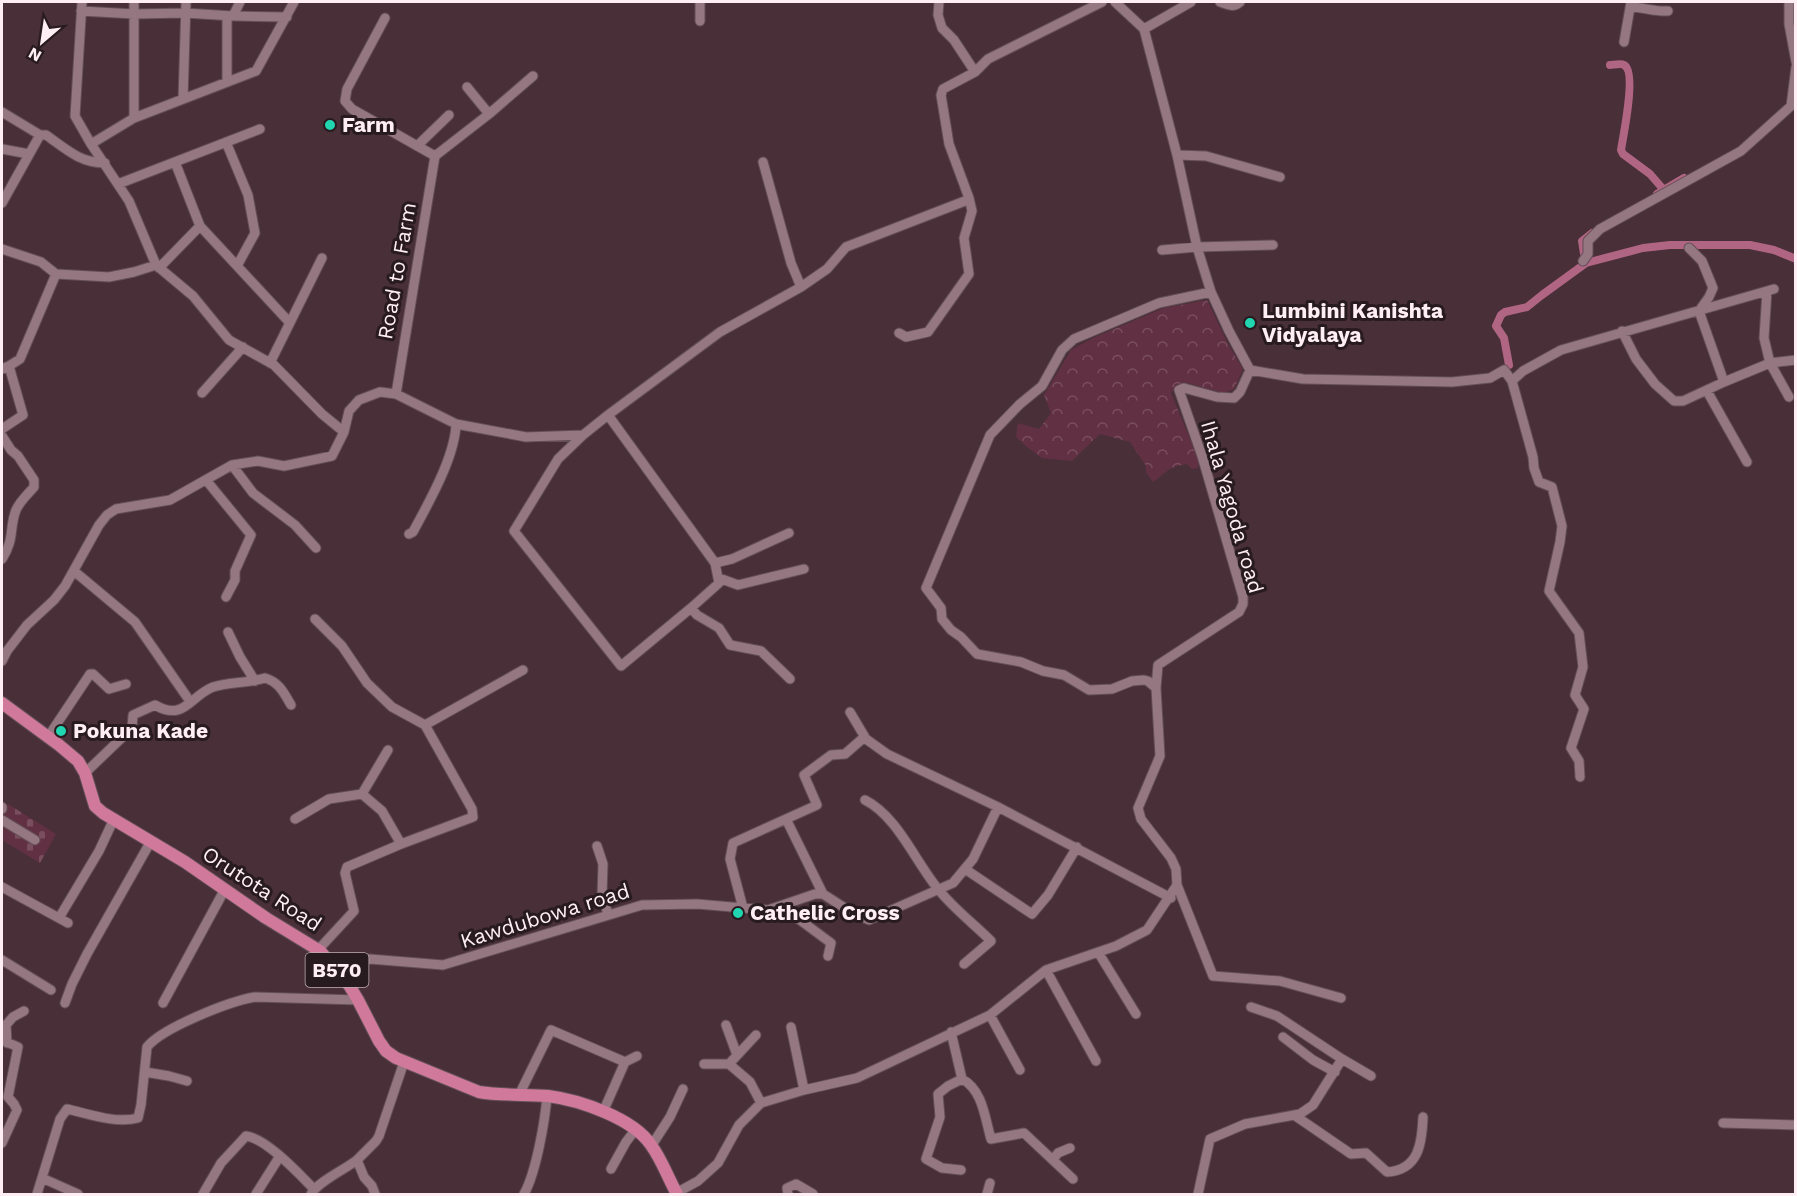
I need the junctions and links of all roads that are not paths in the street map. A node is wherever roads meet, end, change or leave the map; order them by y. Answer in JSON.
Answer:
{"nodes":[{"id":1,"x":134,"y":2,"type":"edge"},
{"id":2,"x":186,"y":2,"type":"edge"},
{"id":3,"x":240,"y":2,"type":"edge"},
{"id":4,"x":294,"y":2,"type":"edge"},
{"id":5,"x":700,"y":2,"type":"edge"},
{"id":6,"x":939,"y":2,"type":"edge"},
{"id":7,"x":1102,"y":2,"type":"edge"},
{"id":8,"x":1115,"y":2,"type":"edge"},
{"id":9,"x":1191,"y":2,"type":"edge"},
{"id":10,"x":1220,"y":2,"type":"edge"},
{"id":11,"x":1240,"y":2,"type":"edge"},
{"id":12,"x":1789,"y":2,"type":"edge"},
{"id":13,"x":1630,"y":4,"type":"edge"},
{"id":14,"x":82,"y":6,"type":"edge"},
{"id":15,"x":1668,"y":11,"type":"dead end"},
{"id":16,"x":185,"y":13,"type":"junction"},
{"id":17,"x":134,"y":14,"type":"junction"},
{"id":18,"x":230,"y":16,"type":"junction"},
{"id":19,"x":287,"y":17,"type":"junction"},
{"id":20,"x":385,"y":18,"type":"dead end"},
{"id":21,"x":700,"y":21,"type":"dead end"},
{"id":22,"x":1144,"y":29,"type":"junction"},
{"id":23,"x":1624,"y":42,"type":"dead end"},
{"id":24,"x":1796,"y":64,"type":"edge"},
{"id":25,"x":975,"y":72,"type":"junction"},
{"id":26,"x":533,"y":76,"type":"dead end"},
{"id":27,"x":227,"y":81,"type":"junction"},
{"id":28,"x":467,"y":87,"type":"dead end"},
{"id":29,"x":183,"y":99,"type":"junction"},
{"id":30,"x":1793,"y":109,"type":"edge"},
{"id":31,"x":2,"y":112,"type":"edge"},
{"id":32,"x":489,"y":114,"type":"junction"},
{"id":33,"x":448,"y":115,"type":"dead end"},
{"id":34,"x":134,"y":118,"type":"junction"},
{"id":35,"x":260,"y":129,"type":"dead end"},
{"id":36,"x":40,"y":135,"type":"junction"},
{"id":37,"x":226,"y":142,"type":"junction"},
{"id":38,"x":91,"y":144,"type":"junction"},
{"id":39,"x":417,"y":146,"type":"junction"},
{"id":40,"x":2,"y":149,"type":"edge"},
{"id":41,"x":29,"y":154,"type":"junction"},
{"id":42,"x":1177,"y":154,"type":"junction"},
{"id":43,"x":435,"y":156,"type":"junction"},
{"id":44,"x":175,"y":162,"type":"junction"},
{"id":45,"x":763,"y":162,"type":"dead end"},
{"id":46,"x":105,"y":164,"type":"junction"},
{"id":47,"x":1280,"y":177,"type":"dead end"},
{"id":48,"x":118,"y":184,"type":"junction"},
{"id":49,"x":969,"y":198,"type":"junction"},
{"id":50,"x":2,"y":203,"type":"edge"},
{"id":51,"x":200,"y":226,"type":"junction"},
{"id":52,"x":1273,"y":245,"type":"dead end"},
{"id":53,"x":1197,"y":247,"type":"junction"},
{"id":54,"x":1689,"y":248,"type":"dead end"},
{"id":55,"x":1162,"y":250,"type":"dead end"},
{"id":56,"x":2,"y":252,"type":"edge"},
{"id":57,"x":1585,"y":257,"type":"dead end"},
{"id":58,"x":322,"y":258,"type":"dead end"},
{"id":59,"x":157,"y":266,"type":"junction"},
{"id":60,"x":237,"y":266,"type":"junction"},
{"id":61,"x":56,"y":274,"type":"junction"},
{"id":62,"x":801,"y":287,"type":"junction"},
{"id":63,"x":1211,"y":292,"type":"junction"},
{"id":64,"x":1699,"y":311,"type":"junction"},
{"id":65,"x":290,"y":323,"type":"junction"},
{"id":66,"x":1622,"y":331,"type":"junction"},
{"id":67,"x":899,"y":333,"type":"dead end"},
{"id":68,"x":243,"y":347,"type":"junction"},
{"id":69,"x":1796,"y":360,"type":"edge"},
{"id":70,"x":270,"y":363,"type":"junction"},
{"id":71,"x":1770,"y":363,"type":"junction"},
{"id":72,"x":5,"y":368,"type":"edge"},
{"id":73,"x":1250,"y":370,"type":"junction"},
{"id":74,"x":1512,"y":381,"type":"junction"},
{"id":75,"x":1724,"y":382,"type":"junction"},
{"id":76,"x":1707,"y":391,"type":"junction"},
{"id":77,"x":202,"y":393,"type":"dead end"},
{"id":78,"x":396,"y":394,"type":"junction"},
{"id":79,"x":1789,"y":397,"type":"dead end"},
{"id":80,"x":608,"y":415,"type":"junction"},
{"id":81,"x":456,"y":424,"type":"junction"},
{"id":82,"x":2,"y":429,"type":"edge"},
{"id":83,"x":344,"y":432,"type":"junction"},
{"id":84,"x":583,"y":435,"type":"junction"},
{"id":85,"x":2,"y":436,"type":"edge"},
{"id":86,"x":1748,"y":462,"type":"dead end"},
{"id":87,"x":232,"y":465,"type":"junction"},
{"id":88,"x":206,"y":480,"type":"junction"},
{"id":89,"x":789,"y":533,"type":"dead end"},
{"id":90,"x":409,"y":534,"type":"dead end"},
{"id":91,"x":316,"y":548,"type":"dead end"},
{"id":92,"x":2,"y":559,"type":"edge"},
{"id":93,"x":715,"y":563,"type":"junction"},
{"id":94,"x":804,"y":568,"type":"dead end"},
{"id":95,"x":74,"y":571,"type":"junction"},
{"id":96,"x":719,"y":578,"type":"junction"},
{"id":97,"x":226,"y":597,"type":"dead end"},
{"id":98,"x":691,"y":608,"type":"junction"},
{"id":99,"x":315,"y":619,"type":"dead end"},
{"id":100,"x":228,"y":632,"type":"dead end"},
{"id":101,"x":2,"y":661,"type":"edge"},
{"id":102,"x":523,"y":670,"type":"dead end"},
{"id":103,"x":790,"y":679,"type":"dead end"},
{"id":104,"x":255,"y":681,"type":"junction"},
{"id":105,"x":126,"y":684,"type":"dead end"},
{"id":106,"x":1155,"y":688,"type":"junction"},
{"id":107,"x":187,"y":697,"type":"dead end"},
{"id":108,"x":2,"y":703,"type":"edge"},
{"id":109,"x":291,"y":705,"type":"dead end"},
{"id":110,"x":850,"y":712,"type":"dead end"},
{"id":111,"x":425,"y":725,"type":"junction"},
{"id":112,"x":48,"y":737,"type":"junction"},
{"id":113,"x":866,"y":739,"type":"junction"},
{"id":114,"x":388,"y":750,"type":"dead end"},
{"id":115,"x":85,"y":773,"type":"junction"},
{"id":116,"x":1580,"y":777,"type":"dead end"},
{"id":117,"x":362,"y":794,"type":"junction"},
{"id":118,"x":865,"y":800,"type":"dead end"},
{"id":119,"x":998,"y":807,"type":"junction"},
{"id":120,"x":295,"y":819,"type":"dead end"},
{"id":121,"x":786,"y":819,"type":"junction"},
{"id":122,"x":2,"y":820,"type":"edge"},
{"id":123,"x":113,"y":821,"type":"junction"},
{"id":124,"x":35,"y":840,"type":"dead end"},
{"id":125,"x":151,"y":841,"type":"junction"},
{"id":126,"x":401,"y":844,"type":"junction"},
{"id":127,"x":597,"y":846,"type":"dead end"},
{"id":128,"x":1077,"y":847,"type":"junction"},
{"id":129,"x":965,"y":869,"type":"junction"},
{"id":130,"x":1177,"y":885,"type":"junction"},
{"id":131,"x":2,"y":887,"type":"edge"},
{"id":132,"x":225,"y":889,"type":"junction"},
{"id":133,"x":938,"y":890,"type":"junction"},
{"id":134,"x":823,"y":894,"type":"junction"},
{"id":135,"x":1171,"y":898,"type":"junction"},
{"id":136,"x":781,"y":906,"type":"junction"},
{"id":137,"x":743,"y":908,"type":"junction"},
{"id":138,"x":608,"y":914,"type":"junction"},
{"id":139,"x":318,"y":950,"type":"junction"},
{"id":140,"x":1098,"y":952,"type":"junction"},
{"id":141,"x":828,"y":956,"type":"dead end"},
{"id":142,"x":2,"y":960,"type":"edge"},
{"id":143,"x":329,"y":961,"type":"junction"},
{"id":144,"x":964,"y":964,"type":"dead end"},
{"id":145,"x":1046,"y":970,"type":"junction"},
{"id":146,"x":51,"y":990,"type":"dead end"},
{"id":147,"x":1341,"y":998,"type":"dead end"},
{"id":148,"x":358,"y":1000,"type":"junction"},
{"id":149,"x":66,"y":1003,"type":"dead end"},
{"id":150,"x":163,"y":1003,"type":"dead end"},
{"id":151,"x":1251,"y":1007,"type":"dead end"},
{"id":152,"x":24,"y":1011,"type":"dead end"},
{"id":153,"x":1136,"y":1014,"type":"dead end"},
{"id":154,"x":990,"y":1015,"type":"junction"},
{"id":155,"x":726,"y":1026,"type":"dead end"},
{"id":156,"x":791,"y":1027,"type":"dead end"},
{"id":157,"x":951,"y":1032,"type":"junction"},
{"id":158,"x":756,"y":1035,"type":"dead end"},
{"id":159,"x":1283,"y":1037,"type":"dead end"},
{"id":160,"x":4,"y":1041,"type":"edge"},
{"id":161,"x":737,"y":1055,"type":"junction"},
{"id":162,"x":637,"y":1056,"type":"dead end"},
{"id":163,"x":1342,"y":1059,"type":"junction"},
{"id":164,"x":1096,"y":1061,"type":"dead end"},
{"id":165,"x":404,"y":1062,"type":"junction"},
{"id":166,"x":625,"y":1062,"type":"junction"},
{"id":167,"x":704,"y":1064,"type":"dead end"},
{"id":168,"x":729,"y":1064,"type":"junction"},
{"id":169,"x":1020,"y":1070,"type":"dead end"},
{"id":170,"x":145,"y":1072,"type":"junction"},
{"id":171,"x":1335,"y":1072,"type":"junction"},
{"id":172,"x":1371,"y":1076,"type":"dead end"},
{"id":173,"x":962,"y":1079,"type":"junction"},
{"id":174,"x":187,"y":1081,"type":"dead end"},
{"id":175,"x":683,"y":1089,"type":"dead end"},
{"id":176,"x":804,"y":1090,"type":"junction"},
{"id":177,"x":519,"y":1095,"type":"junction"},
{"id":178,"x":547,"y":1096,"type":"junction"},
{"id":179,"x":761,"y":1103,"type":"junction"},
{"id":180,"x":603,"y":1112,"type":"junction"},
{"id":181,"x":1294,"y":1115,"type":"junction"},
{"id":182,"x":1423,"y":1117,"type":"dead end"},
{"id":183,"x":1723,"y":1124,"type":"dead end"},
{"id":184,"x":1796,"y":1125,"type":"edge"},
{"id":185,"x":5,"y":1126,"type":"edge"},
{"id":186,"x":636,"y":1130,"type":"junction"},
{"id":187,"x":2,"y":1143,"type":"edge"},
{"id":188,"x":652,"y":1145,"type":"junction"},
{"id":189,"x":1070,"y":1148,"type":"dead end"},
{"id":190,"x":280,"y":1156,"type":"junction"},
{"id":191,"x":357,"y":1160,"type":"junction"},
{"id":192,"x":1053,"y":1160,"type":"junction"},
{"id":193,"x":611,"y":1169,"type":"dead end"},
{"id":194,"x":961,"y":1170,"type":"dead end"},
{"id":195,"x":42,"y":1178,"type":"junction"},
{"id":196,"x":1072,"y":1179,"type":"dead end"},
{"id":197,"x":990,"y":1182,"type":"dead end"},
{"id":198,"x":312,"y":1192,"type":"edge"},
{"id":199,"x":37,"y":1194,"type":"edge"},
{"id":200,"x":78,"y":1194,"type":"edge"},
{"id":201,"x":203,"y":1194,"type":"edge"},
{"id":202,"x":256,"y":1194,"type":"edge"},
{"id":203,"x":375,"y":1194,"type":"edge"},
{"id":204,"x":524,"y":1194,"type":"edge"},
{"id":205,"x":676,"y":1194,"type":"edge"},
{"id":206,"x":788,"y":1194,"type":"edge"},
{"id":207,"x":813,"y":1194,"type":"edge"},
{"id":208,"x":987,"y":1194,"type":"edge"},
{"id":209,"x":1198,"y":1194,"type":"edge"}],
"edges":[{"from":1,"to":17,"type":"street"},
{"from":2,"to":16,"type":"street"},
{"from":3,"to":18,"type":"street"},
{"from":4,"to":19,"type":"street"},
{"from":5,"to":21,"type":"street"},
{"from":6,"to":25,"type":"street"},
{"from":7,"to":25,"type":"street"},
{"from":8,"to":22,"type":"street"},
{"from":9,"to":22,"type":"street"},
{"from":10,"to":11,"type":"street"},
{"from":12,"to":24,"type":"street"},
{"from":13,"to":15,"type":"street"},
{"from":13,"to":23,"type":"street"},
{"from":14,"to":17,"type":"street"},
{"from":14,"to":38,"type":"street"},
{"from":16,"to":17,"type":"street"},
{"from":16,"to":18,"type":"street"},
{"from":16,"to":29,"type":"street"},
{"from":17,"to":34,"type":"street"},
{"from":18,"to":19,"type":"street"},
{"from":18,"to":27,"type":"street"},
{"from":19,"to":27,"type":"street"},
{"from":20,"to":39,"type":"street"},
{"from":22,"to":42,"type":"street"},
{"from":24,"to":30,"type":"street"},
{"from":25,"to":49,"type":"street"},
{"from":26,"to":32,"type":"street"},
{"from":27,"to":29,"type":"street"},
{"from":28,"to":32,"type":"street"},
{"from":29,"to":34,"type":"street"},
{"from":30,"to":57,"type":"street"},
{"from":31,"to":36,"type":"street"},
{"from":32,"to":43,"type":"street"},
{"from":33,"to":39,"type":"street"},
{"from":34,"to":38,"type":"street"},
{"from":35,"to":37,"type":"street"},
{"from":36,"to":41,"type":"street"},
{"from":36,"to":46,"type":"street"},
{"from":37,"to":44,"type":"street"},
{"from":37,"to":60,"type":"street"},
{"from":38,"to":46,"type":"street"},
{"from":39,"to":43,"type":"street"},
{"from":40,"to":41,"type":"street"},
{"from":41,"to":50,"type":"street"},
{"from":42,"to":47,"type":"street"},
{"from":42,"to":53,"type":"street"},
{"from":43,"to":78,"type":"street","name":"Road to Farm"},
{"from":44,"to":48,"type":"street"},
{"from":44,"to":51,"type":"street"},
{"from":45,"to":62,"type":"street"},
{"from":46,"to":48,"type":"street"},
{"from":48,"to":59,"type":"street"},
{"from":49,"to":62,"type":"street"},
{"from":49,"to":67,"type":"street"},
{"from":51,"to":59,"type":"street"},
{"from":51,"to":60,"type":"street"},
{"from":52,"to":53,"type":"street"},
{"from":53,"to":55,"type":"street"},
{"from":53,"to":63,"type":"street"},
{"from":54,"to":64,"type":"street"},
{"from":56,"to":61,"type":"street"},
{"from":58,"to":65,"type":"street"},
{"from":59,"to":61,"type":"street"},
{"from":59,"to":68,"type":"street"},
{"from":60,"to":65,"type":"street"},
{"from":61,"to":72,"type":"street"},
{"from":62,"to":80,"type":"street"},
{"from":63,"to":73,"type":"street"},
{"from":63,"to":106,"type":"street"},
{"from":64,"to":66,"type":"street"},
{"from":64,"to":71,"type":"street"},
{"from":64,"to":75,"type":"street"},
{"from":65,"to":70,"type":"street"},
{"from":66,"to":74,"type":"street"},
{"from":66,"to":76,"type":"street"},
{"from":68,"to":70,"type":"street"},
{"from":68,"to":77,"type":"street"},
{"from":69,"to":71,"type":"street"},
{"from":70,"to":83,"type":"street"},
{"from":71,"to":75,"type":"street"},
{"from":71,"to":79,"type":"street"},
{"from":72,"to":82,"type":"street"},
{"from":73,"to":74,"type":"street"},
{"from":73,"to":106,"type":"street","name":"Ihala Yagoda road"},
{"from":74,"to":116,"type":"street"},
{"from":75,"to":76,"type":"street"},
{"from":76,"to":86,"type":"street"},
{"from":78,"to":81,"type":"street"},
{"from":78,"to":83,"type":"street"},
{"from":80,"to":84,"type":"street"},
{"from":80,"to":93,"type":"street"},
{"from":81,"to":84,"type":"street"},
{"from":81,"to":90,"type":"street"},
{"from":83,"to":87,"type":"street"},
{"from":84,"to":98,"type":"street"},
{"from":85,"to":92,"type":"street"},
{"from":87,"to":88,"type":"street"},
{"from":87,"to":91,"type":"street"},
{"from":88,"to":95,"type":"street"},
{"from":88,"to":97,"type":"street"},
{"from":89,"to":93,"type":"street"},
{"from":93,"to":96,"type":"street"},
{"from":94,"to":96,"type":"street"},
{"from":95,"to":101,"type":"street"},
{"from":95,"to":107,"type":"street"},
{"from":96,"to":98,"type":"street"},
{"from":98,"to":103,"type":"street"},
{"from":99,"to":111,"type":"street"},
{"from":100,"to":104,"type":"street"},
{"from":102,"to":111,"type":"street"},
{"from":104,"to":109,"type":"street"},
{"from":104,"to":115,"type":"street"},
{"from":105,"to":112,"type":"street"},
{"from":106,"to":130,"type":"street","name":"Ihala Yagoda road"},
{"from":108,"to":112,"type":"main road","name":"Orutota Road","number":"B570"},
{"from":110,"to":113,"type":"street"},
{"from":111,"to":126,"type":"street"},
{"from":112,"to":115,"type":"main road","name":"Orutota Road","number":"B570"},
{"from":113,"to":119,"type":"street"},
{"from":113,"to":121,"type":"street"},
{"from":114,"to":117,"type":"street"},
{"from":115,"to":123,"type":"main road","name":"Orutota Road","number":"B570"},
{"from":117,"to":120,"type":"street"},
{"from":117,"to":126,"type":"street"},
{"from":118,"to":133,"type":"street"},
{"from":119,"to":128,"type":"street"},
{"from":119,"to":129,"type":"street"},
{"from":121,"to":134,"type":"street"},
{"from":121,"to":137,"type":"street"},
{"from":122,"to":124,"type":"street"},
{"from":123,"to":125,"type":"main road","name":"Orutota Road","number":"B570"},
{"from":123,"to":131,"type":"street"},
{"from":125,"to":132,"type":"main road","name":"Orutota Road","number":"B570"},
{"from":125,"to":149,"type":"street"},
{"from":126,"to":139,"type":"street"},
{"from":127,"to":138,"type":"street"},
{"from":128,"to":129,"type":"street"},
{"from":128,"to":135,"type":"street"},
{"from":129,"to":133,"type":"street"},
{"from":130,"to":135,"type":"street"},
{"from":130,"to":147,"type":"street"},
{"from":132,"to":139,"type":"main road","name":"Orutota Road","number":"B570"},
{"from":132,"to":150,"type":"street"},
{"from":133,"to":134,"type":"street"},
{"from":133,"to":144,"type":"street"},
{"from":134,"to":136,"type":"street","name":"Kawdubowa road"},
{"from":135,"to":140,"type":"street"},
{"from":136,"to":137,"type":"street","name":"Kawdubowa road"},
{"from":136,"to":141,"type":"street"},
{"from":137,"to":138,"type":"street","name":"Kawdubowa road"},
{"from":138,"to":143,"type":"street","name":"Kawdubowa road"},
{"from":139,"to":143,"type":"main road","name":"Orutota Road","number":"B570"},
{"from":140,"to":145,"type":"street"},
{"from":140,"to":153,"type":"street"},
{"from":142,"to":146,"type":"street"},
{"from":143,"to":148,"type":"main road","name":"Orutota Road","number":"B570"},
{"from":145,"to":154,"type":"street"},
{"from":145,"to":164,"type":"street"},
{"from":148,"to":165,"type":"main road","name":"Orutota Road","number":"B570"},
{"from":148,"to":170,"type":"street"},
{"from":151,"to":163,"type":"street"},
{"from":152,"to":160,"type":"street"},
{"from":154,"to":157,"type":"street"},
{"from":154,"to":169,"type":"street"},
{"from":155,"to":161,"type":"street"},
{"from":156,"to":176,"type":"street"},
{"from":157,"to":173,"type":"street"},
{"from":157,"to":176,"type":"street"},
{"from":158,"to":161,"type":"street"},
{"from":159,"to":171,"type":"street"},
{"from":160,"to":185,"type":"street"},
{"from":161,"to":168,"type":"street"},
{"from":162,"to":166,"type":"street"},
{"from":163,"to":171,"type":"street"},
{"from":163,"to":172,"type":"street"},
{"from":165,"to":177,"type":"main road","name":"Orutota Road","number":"B570"},
{"from":165,"to":191,"type":"street"},
{"from":166,"to":177,"type":"street"},
{"from":166,"to":180,"type":"street"},
{"from":167,"to":168,"type":"street"},
{"from":168,"to":179,"type":"street"},
{"from":170,"to":174,"type":"street"},
{"from":170,"to":195,"type":"street"},
{"from":171,"to":181,"type":"street"},
{"from":173,"to":192,"type":"street"},
{"from":173,"to":194,"type":"street"},
{"from":175,"to":188,"type":"street"},
{"from":176,"to":179,"type":"street"},
{"from":177,"to":178,"type":"main road","name":"Orutota Road","number":"B570"},
{"from":178,"to":180,"type":"main road","name":"Orutota Road","number":"B570"},
{"from":178,"to":204,"type":"street"},
{"from":179,"to":205,"type":"street"},
{"from":180,"to":186,"type":"main road","name":"Orutota Road","number":"B570"},
{"from":181,"to":182,"type":"street"},
{"from":181,"to":209,"type":"street"},
{"from":183,"to":184,"type":"street"},
{"from":185,"to":187,"type":"street"},
{"from":186,"to":188,"type":"main road","name":"Orutota Road","number":"B570"},
{"from":186,"to":193,"type":"street"},
{"from":188,"to":205,"type":"main road","name":"Orutota Road","number":"B570"},
{"from":189,"to":192,"type":"street"},
{"from":190,"to":198,"type":"street"},
{"from":190,"to":201,"type":"street"},
{"from":190,"to":202,"type":"street"},
{"from":191,"to":198,"type":"street"},
{"from":191,"to":203,"type":"street"},
{"from":192,"to":196,"type":"street"},
{"from":195,"to":199,"type":"street"},
{"from":195,"to":200,"type":"street"},
{"from":197,"to":208,"type":"street"},
{"from":206,"to":207,"type":"street"}]}
